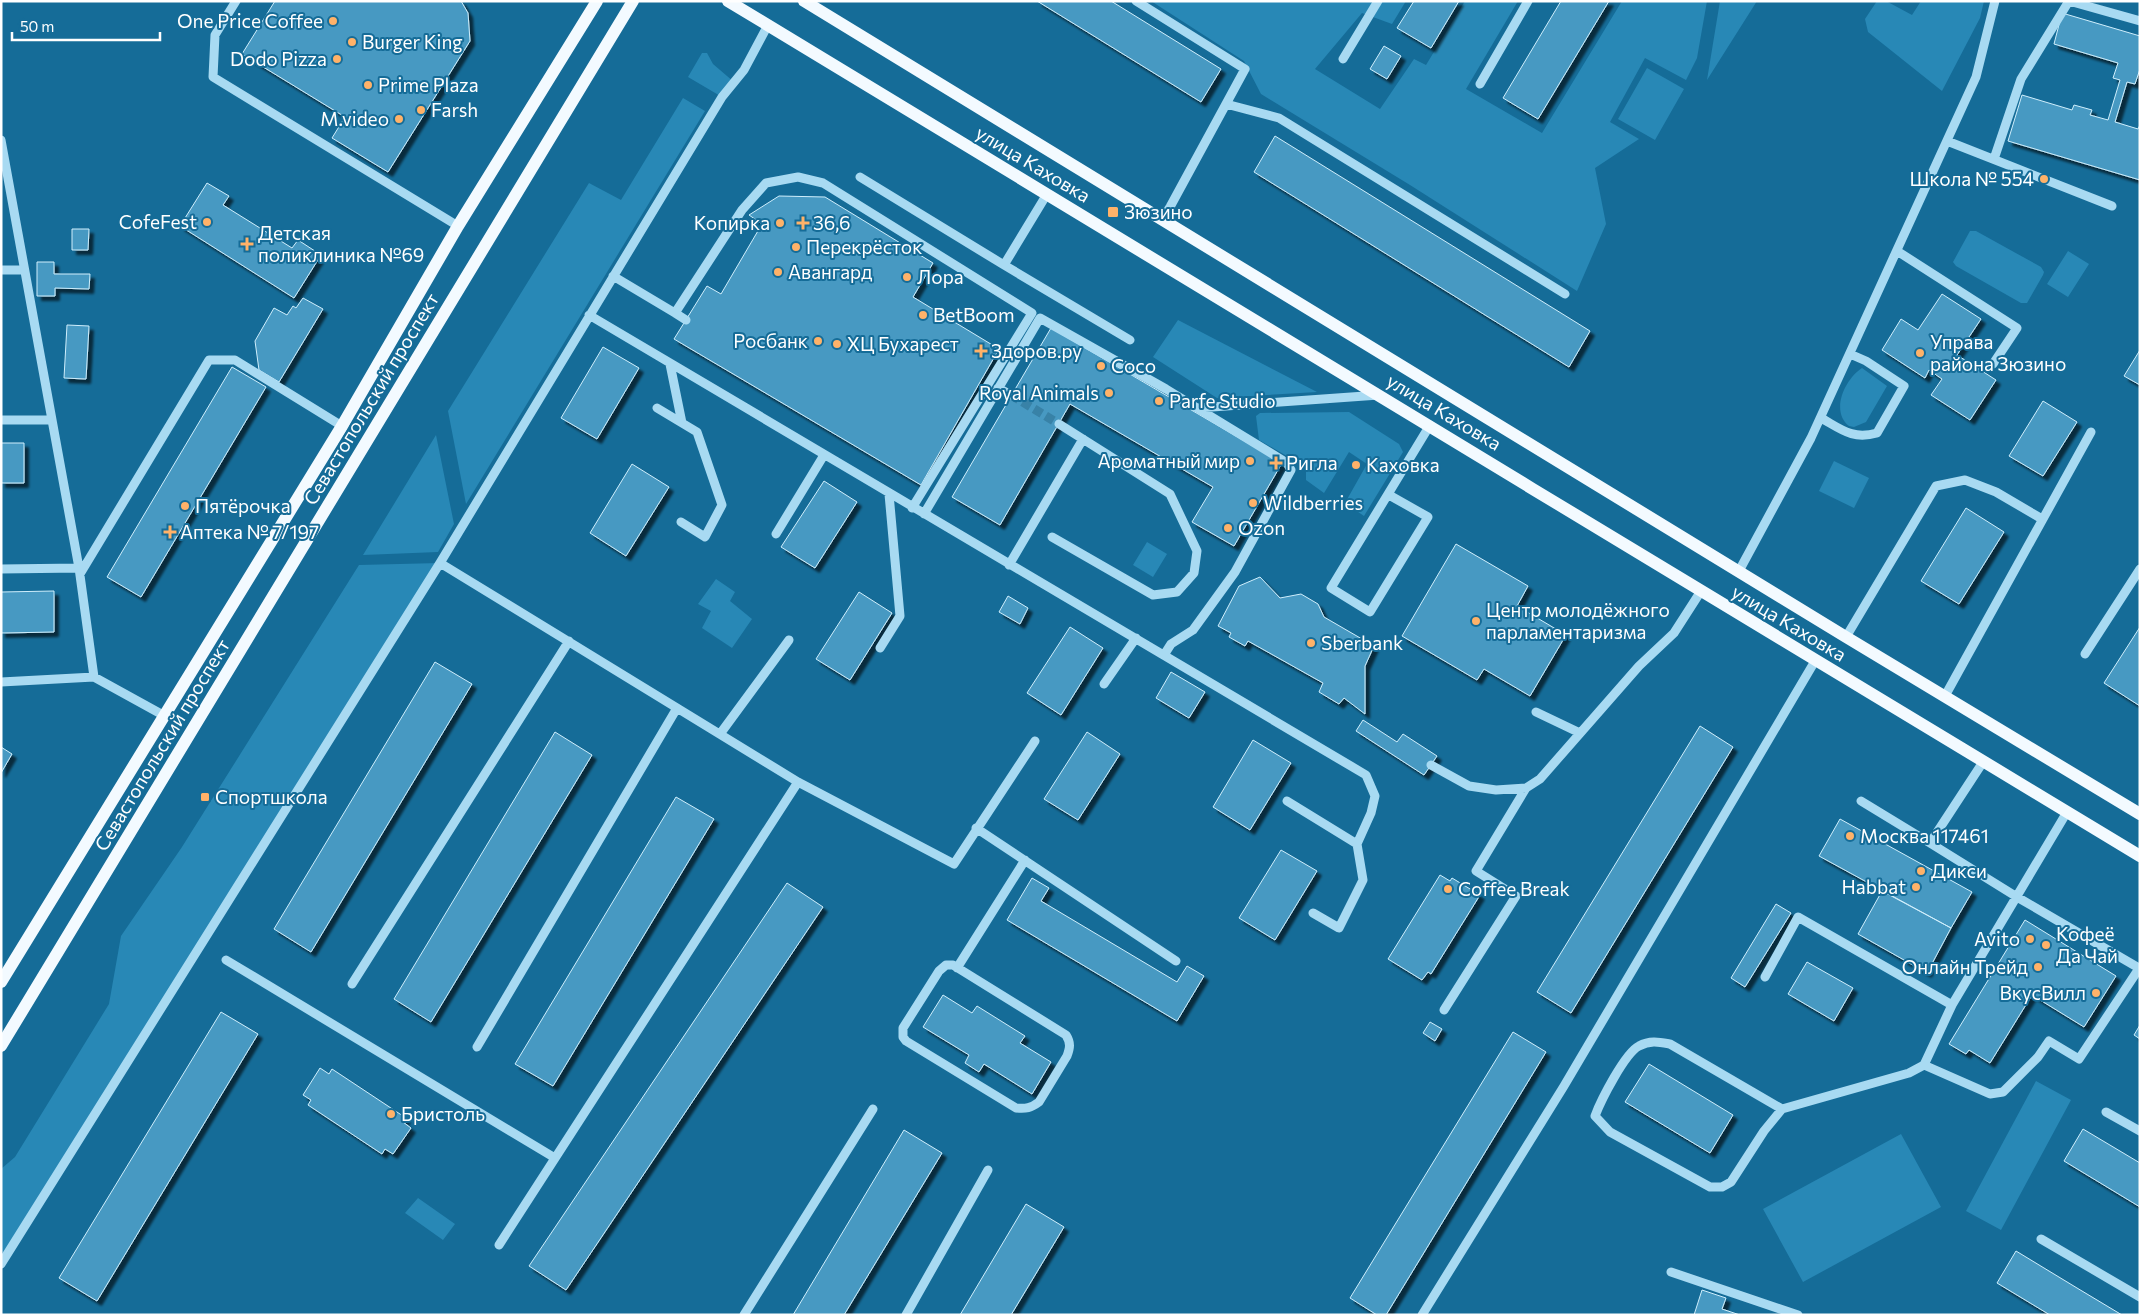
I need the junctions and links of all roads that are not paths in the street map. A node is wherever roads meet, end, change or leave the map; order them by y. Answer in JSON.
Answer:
{"nodes":[{"id":1,"x":236,"y":1,"type":"edge"},
{"id":2,"x":597,"y":1,"type":"edge"},
{"id":3,"x":633,"y":1,"type":"edge"},
{"id":4,"x":728,"y":1,"type":"edge"},
{"id":5,"x":804,"y":1,"type":"edge"},
{"id":6,"x":1136,"y":1,"type":"edge"},
{"id":7,"x":1378,"y":1,"type":"edge"},
{"id":8,"x":1528,"y":1,"type":"edge"},
{"id":9,"x":1995,"y":1,"type":"edge"},
{"id":10,"x":2069,"y":1,"type":"edge"},
{"id":11,"x":2140,"y":21,"type":"edge"},
{"id":12,"x":768,"y":25,"type":"junction"},
{"id":13,"x":1343,"y":59,"type":"dead end"},
{"id":14,"x":1480,"y":84,"type":"dead end"},
{"id":15,"x":1226,"y":104,"type":"junction"},
{"id":16,"x":1,"y":140,"type":"edge"},
{"id":17,"x":1947,"y":140,"type":"junction"},
{"id":18,"x":1994,"y":159,"type":"junction"},
{"id":19,"x":860,"y":177,"type":"dead end"},
{"id":20,"x":1047,"y":194,"type":"junction"},
{"id":21,"x":2112,"y":206,"type":"dead end"},
{"id":22,"x":1161,"y":220,"type":"junction"},
{"id":23,"x":458,"y":226,"type":"junction"},
{"id":24,"x":1897,"y":251,"type":"junction"},
{"id":25,"x":1004,"y":264,"type":"junction"},
{"id":26,"x":1,"y":270,"type":"edge"},
{"id":27,"x":24,"y":270,"type":"junction"},
{"id":28,"x":613,"y":276,"type":"junction"},
{"id":29,"x":1565,"y":294,"type":"dead end"},
{"id":30,"x":675,"y":313,"type":"junction"},
{"id":31,"x":589,"y":316,"type":"junction"},
{"id":32,"x":686,"y":320,"type":"dead end"},
{"id":33,"x":1130,"y":340,"type":"dead end"},
{"id":34,"x":1850,"y":354,"type":"junction"},
{"id":35,"x":670,"y":364,"type":"junction"},
{"id":36,"x":1994,"y":364,"type":"dead end"},
{"id":37,"x":998,"y":388,"type":"junction"},
{"id":38,"x":1011,"y":395,"type":"tunnel mouth"},
{"id":39,"x":1381,"y":395,"type":"junction"},
{"id":40,"x":657,"y":408,"type":"dead end"},
{"id":41,"x":1198,"y":408,"type":"junction"},
{"id":42,"x":1820,"y":418,"type":"junction"},
{"id":43,"x":1,"y":420,"type":"edge"},
{"id":44,"x":52,"y":420,"type":"junction"},
{"id":45,"x":682,"y":423,"type":"junction"},
{"id":46,"x":1059,"y":424,"type":"tunnel mouth"},
{"id":47,"x":1430,"y":425,"type":"junction"},
{"id":48,"x":342,"y":426,"type":"junction"},
{"id":49,"x":2091,"y":432,"type":"dead end"},
{"id":50,"x":1083,"y":440,"type":"junction"},
{"id":51,"x":824,"y":455,"type":"junction"},
{"id":52,"x":889,"y":494,"type":"junction"},
{"id":53,"x":1389,"y":495,"type":"junction"},
{"id":54,"x":912,"y":508,"type":"junction"},
{"id":55,"x":924,"y":514,"type":"junction"},
{"id":56,"x":2042,"y":519,"type":"junction"},
{"id":57,"x":681,"y":522,"type":"dead end"},
{"id":58,"x":776,"y":534,"type":"dead end"},
{"id":59,"x":1052,"y":537,"type":"dead end"},
{"id":60,"x":440,"y":563,"type":"junction"},
{"id":61,"x":1009,"y":565,"type":"junction"},
{"id":62,"x":1,"y":569,"type":"edge"},
{"id":63,"x":2140,"y":569,"type":"edge"},
{"id":64,"x":80,"y":571,"type":"junction"},
{"id":65,"x":1740,"y":571,"type":"junction"},
{"id":66,"x":1701,"y":591,"type":"junction"},
{"id":67,"x":1846,"y":637,"type":"junction"},
{"id":68,"x":1136,"y":638,"type":"junction"},
{"id":69,"x":789,"y":640,"type":"dead end"},
{"id":70,"x":569,"y":641,"type":"junction"},
{"id":71,"x":880,"y":648,"type":"dead end"},
{"id":72,"x":1164,"y":654,"type":"junction"},
{"id":73,"x":2085,"y":654,"type":"dead end"},
{"id":74,"x":1815,"y":662,"type":"junction"},
{"id":75,"x":94,"y":677,"type":"junction"},
{"id":76,"x":1,"y":682,"type":"edge"},
{"id":77,"x":1104,"y":684,"type":"dead end"},
{"id":78,"x":1945,"y":696,"type":"junction"},
{"id":79,"x":677,"y":708,"type":"junction"},
{"id":80,"x":1536,"y":712,"type":"dead end"},
{"id":81,"x":163,"y":715,"type":"junction"},
{"id":82,"x":720,"y":734,"type":"junction"},
{"id":83,"x":1580,"y":734,"type":"junction"},
{"id":84,"x":1035,"y":741,"type":"dead end"},
{"id":85,"x":1983,"y":762,"type":"junction"},
{"id":86,"x":1431,"y":765,"type":"dead end"},
{"id":87,"x":798,"y":782,"type":"junction"},
{"id":88,"x":1526,"y":788,"type":"junction"},
{"id":89,"x":1287,"y":801,"type":"dead end"},
{"id":90,"x":1861,"y":801,"type":"dead end"},
{"id":91,"x":2066,"y":812,"type":"junction"},
{"id":92,"x":2140,"y":814,"type":"edge"},
{"id":93,"x":976,"y":828,"type":"junction"},
{"id":94,"x":1930,"y":843,"type":"junction"},
{"id":95,"x":1357,"y":844,"type":"junction"},
{"id":96,"x":2140,"y":856,"type":"edge"},
{"id":97,"x":1024,"y":860,"type":"junction"},
{"id":98,"x":2017,"y":897,"type":"junction"},
{"id":99,"x":1314,"y":913,"type":"dead end"},
{"id":100,"x":226,"y":960,"type":"dead end"},
{"id":101,"x":1176,"y":961,"type":"dead end"},
{"id":102,"x":957,"y":968,"type":"junction"},
{"id":103,"x":2139,"y":968,"type":"edge"},
{"id":104,"x":1765,"y":976,"type":"dead end"},
{"id":105,"x":1,"y":982,"type":"edge"},
{"id":106,"x":352,"y":984,"type":"dead end"},
{"id":107,"x":1952,"y":1005,"type":"junction"},
{"id":108,"x":1444,"y":1010,"type":"dead end"},
{"id":109,"x":1,"y":1046,"type":"edge"},
{"id":110,"x":477,"y":1047,"type":"dead end"},
{"id":111,"x":1924,"y":1065,"type":"junction"},
{"id":112,"x":873,"y":1109,"type":"dead end"},
{"id":113,"x":1782,"y":1109,"type":"junction"},
{"id":114,"x":2106,"y":1112,"type":"dead end"},
{"id":115,"x":2140,"y":1131,"type":"edge"},
{"id":116,"x":555,"y":1158,"type":"junction"},
{"id":117,"x":988,"y":1170,"type":"dead end"},
{"id":118,"x":2041,"y":1239,"type":"dead end"},
{"id":119,"x":499,"y":1244,"type":"dead end"},
{"id":120,"x":1,"y":1264,"type":"edge"},
{"id":121,"x":1671,"y":1272,"type":"dead end"},
{"id":122,"x":2140,"y":1298,"type":"edge"},
{"id":123,"x":744,"y":1315,"type":"edge"},
{"id":124,"x":906,"y":1315,"type":"edge"},
{"id":125,"x":1422,"y":1315,"type":"edge"},
{"id":126,"x":1798,"y":1315,"type":"edge"}],
"edges":[{"from":1,"to":23,"type":"lane"},
{"from":2,"to":23,"type":"main road","name":"Севастопольский проспект"},
{"from":3,"to":109,"type":"main road","name":"Севастопольский проспект"},
{"from":4,"to":12,"type":"main road","name":"улица Каховка"},
{"from":5,"to":22,"type":"main road","name":"улица Каховка"},
{"from":6,"to":15,"type":"lane"},
{"from":7,"to":13,"type":"lane"},
{"from":8,"to":14,"type":"lane"},
{"from":9,"to":17,"type":"lane"},
{"from":10,"to":11,"type":"lane"},
{"from":10,"to":18,"type":"lane"},
{"from":12,"to":20,"type":"main road","name":"улица Каховка"},
{"from":12,"to":28,"type":"lane"},
{"from":15,"to":22,"type":"lane"},
{"from":15,"to":29,"type":"lane"},
{"from":16,"to":27,"type":"lane"},
{"from":17,"to":18,"type":"lane"},
{"from":17,"to":24,"type":"lane"},
{"from":18,"to":21,"type":"lane"},
{"from":19,"to":25,"type":"lane"},
{"from":20,"to":25,"type":"lane"},
{"from":20,"to":39,"type":"main road","name":"улица Каховка"},
{"from":22,"to":65,"type":"main road","name":"улица Каховка"},
{"from":23,"to":48,"type":"main road","name":"Севастопольский проспект"},
{"from":24,"to":34,"type":"lane"},
{"from":24,"to":36,"type":"lane"},
{"from":25,"to":33,"type":"lane"},
{"from":26,"to":27,"type":"lane"},
{"from":27,"to":44,"type":"lane"},
{"from":28,"to":30,"type":"lane"},
{"from":28,"to":31,"type":"lane"},
{"from":30,"to":32,"type":"lane"},
{"from":30,"to":54,"type":"lane"},
{"from":31,"to":35,"type":"lane"},
{"from":31,"to":60,"type":"lane"},
{"from":34,"to":42,"type":"lane"},
{"from":34,"to":42,"type":"lane"},
{"from":35,"to":45,"type":"lane"},
{"from":35,"to":51,"type":"lane"},
{"from":37,"to":38,"type":"lane"},
{"from":37,"to":41,"type":"lane"},
{"from":37,"to":55,"type":"lane"},
{"from":39,"to":41,"type":"lane"},
{"from":39,"to":47,"type":"main road","name":"улица Каховка"},
{"from":40,"to":45,"type":"lane"},
{"from":41,"to":72,"type":"lane"},
{"from":42,"to":65,"type":"lane"},
{"from":43,"to":44,"type":"lane"},
{"from":44,"to":64,"type":"lane"},
{"from":45,"to":57,"type":"lane"},
{"from":46,"to":50,"type":"lane"},
{"from":47,"to":53,"type":"lane"},
{"from":47,"to":66,"type":"main road","name":"улица Каховка"},
{"from":48,"to":64,"type":"lane"},
{"from":48,"to":81,"type":"main road","name":"Севастопольский проспект"},
{"from":49,"to":56,"type":"lane"},
{"from":50,"to":59,"type":"lane"},
{"from":50,"to":61,"type":"lane"},
{"from":51,"to":52,"type":"lane"},
{"from":51,"to":58,"type":"lane"},
{"from":52,"to":54,"type":"lane"},
{"from":52,"to":71,"type":"lane"},
{"from":53,"to":53,"type":"lane"},
{"from":54,"to":55,"type":"lane"},
{"from":55,"to":61,"type":"lane"},
{"from":56,"to":67,"type":"lane"},
{"from":56,"to":78,"type":"lane"},
{"from":60,"to":70,"type":"lane"},
{"from":60,"to":120,"type":"lane"},
{"from":61,"to":68,"type":"lane"},
{"from":62,"to":64,"type":"lane"},
{"from":63,"to":73,"type":"lane"},
{"from":64,"to":75,"type":"lane"},
{"from":65,"to":67,"type":"main road","name":"улица Каховка"},
{"from":66,"to":74,"type":"main road","name":"улица Каховка"},
{"from":66,"to":83,"type":"lane"},
{"from":67,"to":78,"type":"main road","name":"улица Каховка"},
{"from":68,"to":72,"type":"lane"},
{"from":68,"to":77,"type":"lane"},
{"from":69,"to":82,"type":"lane"},
{"from":70,"to":79,"type":"lane"},
{"from":70,"to":106,"type":"lane"},
{"from":72,"to":95,"type":"lane"},
{"from":74,"to":85,"type":"main road","name":"улица Каховка"},
{"from":74,"to":125,"type":"lane"},
{"from":75,"to":76,"type":"lane"},
{"from":75,"to":81,"type":"lane"},
{"from":78,"to":92,"type":"main road","name":"улица Каховка"},
{"from":79,"to":82,"type":"lane"},
{"from":79,"to":110,"type":"lane"},
{"from":80,"to":83,"type":"lane"},
{"from":81,"to":105,"type":"main road","name":"Севастопольский проспект"},
{"from":82,"to":87,"type":"lane"},
{"from":83,"to":88,"type":"lane"},
{"from":84,"to":93,"type":"lane"},
{"from":85,"to":91,"type":"main road","name":"улица Каховка"},
{"from":85,"to":94,"type":"lane"},
{"from":86,"to":88,"type":"lane"},
{"from":87,"to":93,"type":"lane"},
{"from":87,"to":116,"type":"lane"},
{"from":88,"to":108,"type":"lane"},
{"from":89,"to":95,"type":"lane"},
{"from":90,"to":94,"type":"lane"},
{"from":91,"to":96,"type":"main road","name":"улица Каховка"},
{"from":91,"to":98,"type":"lane"},
{"from":93,"to":97,"type":"lane"},
{"from":94,"to":98,"type":"lane"},
{"from":95,"to":99,"type":"lane"},
{"from":97,"to":101,"type":"lane"},
{"from":97,"to":102,"type":"lane"},
{"from":98,"to":103,"type":"lane"},
{"from":98,"to":107,"type":"lane"},
{"from":100,"to":116,"type":"lane"},
{"from":102,"to":102,"type":"lane"},
{"from":103,"to":111,"type":"lane"},
{"from":104,"to":107,"type":"lane"},
{"from":107,"to":111,"type":"lane"},
{"from":111,"to":113,"type":"lane"},
{"from":112,"to":123,"type":"lane"},
{"from":113,"to":113,"type":"lane"},
{"from":114,"to":115,"type":"lane"},
{"from":116,"to":119,"type":"lane"},
{"from":117,"to":124,"type":"lane"},
{"from":118,"to":122,"type":"lane"},
{"from":121,"to":126,"type":"lane"}]}
